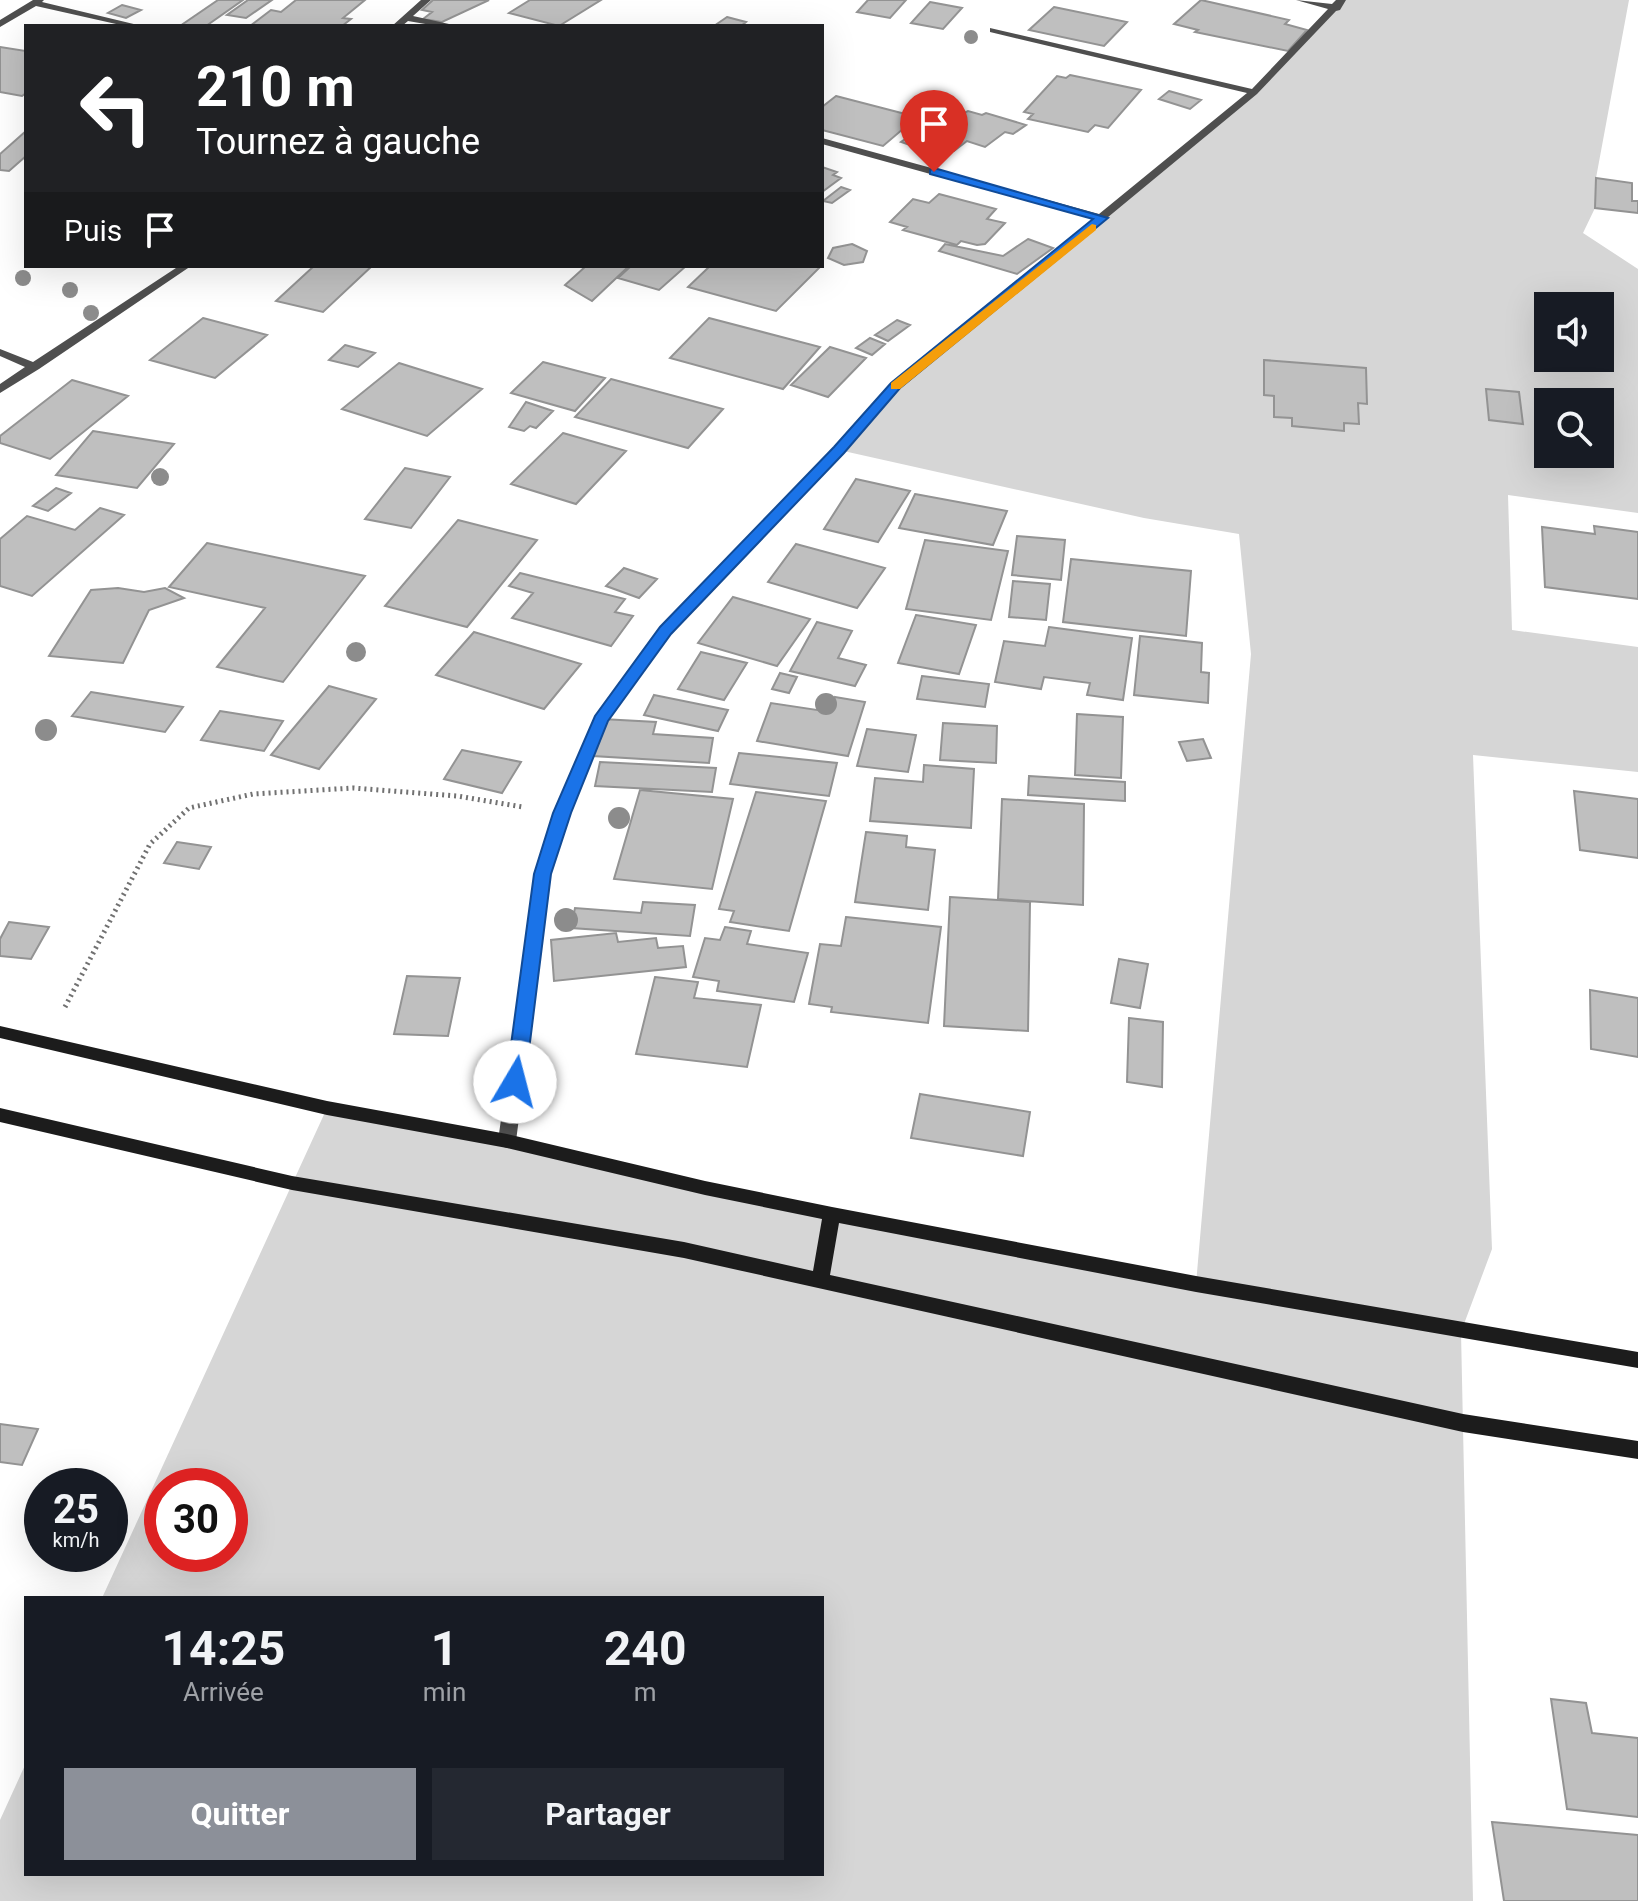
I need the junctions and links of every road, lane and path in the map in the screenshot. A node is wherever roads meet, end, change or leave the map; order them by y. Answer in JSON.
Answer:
{"nodes":[{"id":1,"x":426,"y":0,"type":"edge"},
{"id":2,"x":1301,"y":0,"type":"edge"},
{"id":3,"x":37,"y":1,"type":"edge"},
{"id":4,"x":1339,"y":4,"type":"edge"},
{"id":5,"x":407,"y":18,"type":"junction"},
{"id":6,"x":0,"y":24,"type":"edge"},
{"id":7,"x":129,"y":24,"type":"edge"},
{"id":8,"x":400,"y":24,"type":"edge"},
{"id":9,"x":442,"y":24,"type":"edge"},
{"id":10,"x":993,"y":30,"type":"dead end"},
{"id":11,"x":1254,"y":92,"type":"junction"},
{"id":12,"x":824,"y":142,"type":"edge"},
{"id":13,"x":1102,"y":218,"type":"junction"},
{"id":14,"x":183,"y":268,"type":"edge"},
{"id":15,"x":0,"y":352,"type":"edge"},
{"id":16,"x":35,"y":367,"type":"junction"},
{"id":17,"x":0,"y":389,"type":"edge"},
{"id":18,"x":562,"y":813,"type":"junction"},
{"id":19,"x":0,"y":1032,"type":"edge"},
{"id":20,"x":47,"y":1044,"type":"junction"},
{"id":21,"x":0,"y":1115,"type":"edge"},
{"id":22,"x":507,"y":1141,"type":"junction"},
{"id":23,"x":832,"y":1214,"type":"junction"},
{"id":24,"x":820,"y":1280,"type":"junction"},
{"id":25,"x":1638,"y":1360,"type":"edge"},
{"id":26,"x":1638,"y":1450,"type":"edge"}],
"edges":[{"from":1,"to":5,"type":"street"},
{"from":2,"to":4,"type":"street"},
{"from":3,"to":6,"type":"street"},
{"from":3,"to":7,"type":"street"},
{"from":4,"to":11,"type":"street"},
{"from":5,"to":8,"type":"street"},
{"from":5,"to":9,"type":"street"},
{"from":10,"to":11,"type":"street"},
{"from":11,"to":13,"type":"street"},
{"from":12,"to":13,"type":"street"},
{"from":13,"to":18,"type":"street"},
{"from":14,"to":16,"type":"street"},
{"from":15,"to":16,"type":"street"},
{"from":16,"to":17,"type":"street"},
{"from":18,"to":20,"type":"path"},
{"from":18,"to":22,"type":"street"},
{"from":19,"to":20,"type":"main road"},
{"from":20,"to":22,"type":"main road"},
{"from":21,"to":24,"type":"main road"},
{"from":22,"to":23,"type":"main road"},
{"from":23,"to":24,"type":"main road"},
{"from":23,"to":25,"type":"main road"},
{"from":24,"to":26,"type":"main road"}]}
